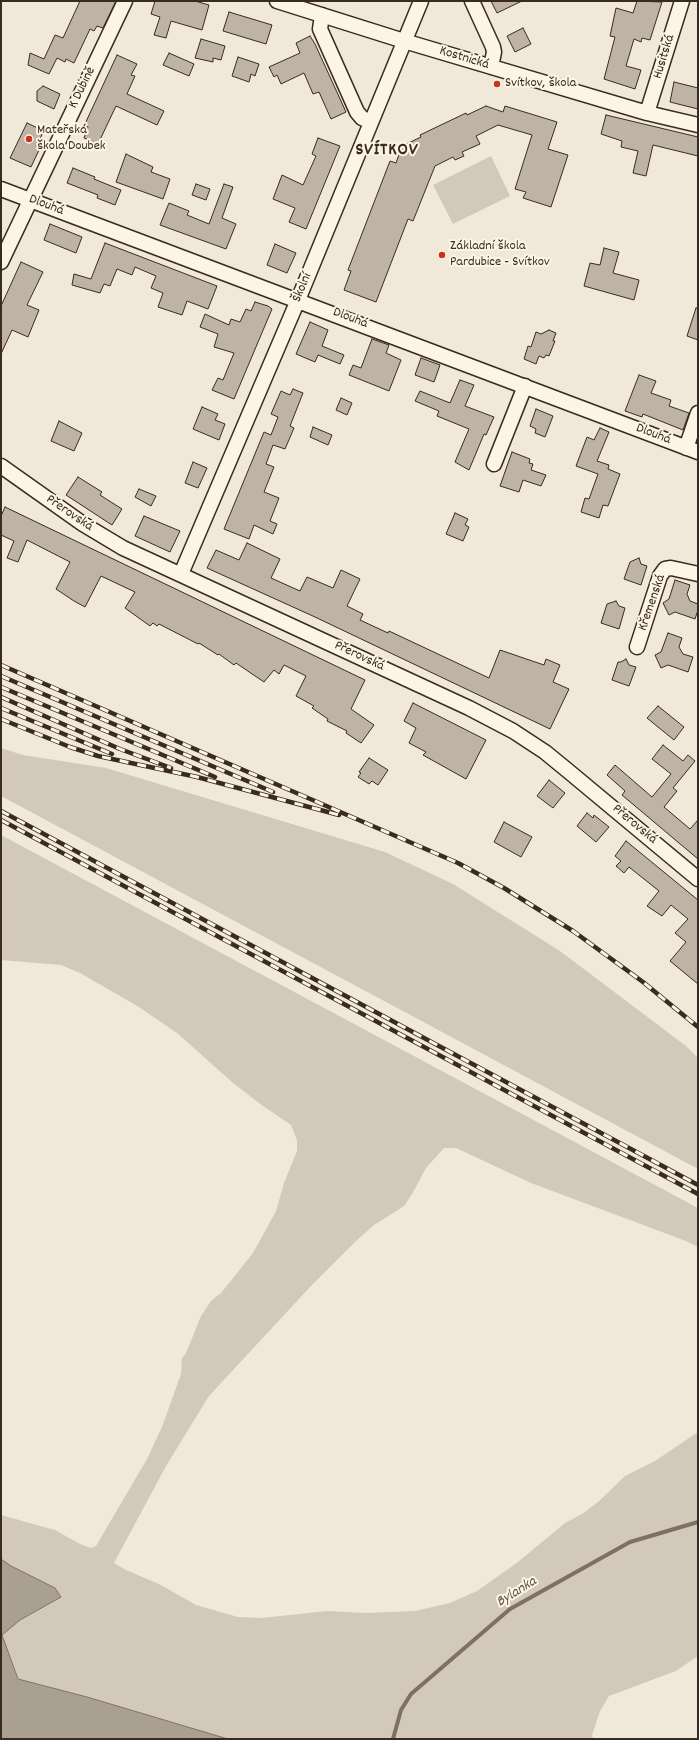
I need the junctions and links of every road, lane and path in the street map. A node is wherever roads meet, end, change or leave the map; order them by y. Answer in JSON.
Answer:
{"nodes":[{"id":1,"x":125,"y":1,"type":"edge"},
{"id":2,"x":278,"y":1,"type":"edge"},
{"id":3,"x":421,"y":1,"type":"edge"},
{"id":4,"x":472,"y":1,"type":"edge"},
{"id":5,"x":682,"y":1,"type":"edge"},
{"id":6,"x":322,"y":15,"type":"junction"},
{"id":7,"x":404,"y":41,"type":"junction"},
{"id":8,"x":491,"y":67,"type":"junction"},
{"id":9,"x":647,"y":113,"type":"junction"},
{"id":10,"x":371,"y":122,"type":"junction"},
{"id":11,"x":698,"y":125,"type":"edge"},
{"id":12,"x":1,"y":189,"type":"edge"},
{"id":13,"x":30,"y":200,"type":"junction"},
{"id":14,"x":1,"y":262,"type":"edge"},
{"id":15,"x":298,"y":300,"type":"junction"},
{"id":16,"x":525,"y":386,"type":"junction"},
{"id":17,"x":698,"y":413,"type":"edge"},
{"id":18,"x":692,"y":450,"type":"edge"},
{"id":19,"x":494,"y":464,"type":"dead end"},
{"id":20,"x":1,"y":466,"type":"edge"},
{"id":21,"x":181,"y":574,"type":"junction"},
{"id":22,"x":698,"y":574,"type":"edge"},
{"id":23,"x":637,"y":647,"type":"dead end"},
{"id":24,"x":698,"y":879,"type":"edge"}],
"edges":[{"from":1,"to":13,"type":"street","name":"K Dubině"},
{"from":2,"to":6,"type":"street","name":"Kostnická"},
{"from":3,"to":7,"type":"street","name":"Školní"},
{"from":4,"to":8,"type":"street"},
{"from":5,"to":9,"type":"street","name":"Husitská"},
{"from":6,"to":7,"type":"street","name":"Kostnická"},
{"from":6,"to":10,"type":"street"},
{"from":7,"to":8,"type":"street","name":"Kostnická"},
{"from":7,"to":10,"type":"street","name":"Školní"},
{"from":8,"to":9,"type":"street","name":"Kostnická"},
{"from":9,"to":11,"type":"street","name":"Kostnická"},
{"from":10,"to":15,"type":"street","name":"Školní"},
{"from":12,"to":13,"type":"street","name":"Dlouhá"},
{"from":13,"to":14,"type":"street","name":"K Dubině"},
{"from":13,"to":15,"type":"street","name":"Dlouhá"},
{"from":15,"to":16,"type":"street","name":"Dlouhá"},
{"from":15,"to":21,"type":"street","name":"Školní"},
{"from":16,"to":18,"type":"street","name":"Dlouhá"},
{"from":16,"to":19,"type":"street"},
{"from":17,"to":18,"type":"street"},
{"from":20,"to":21,"type":"street","name":"Přerovská"},
{"from":21,"to":24,"type":"street","name":"Přerovská"},
{"from":22,"to":23,"type":"street","name":"Křemenská"}]}
